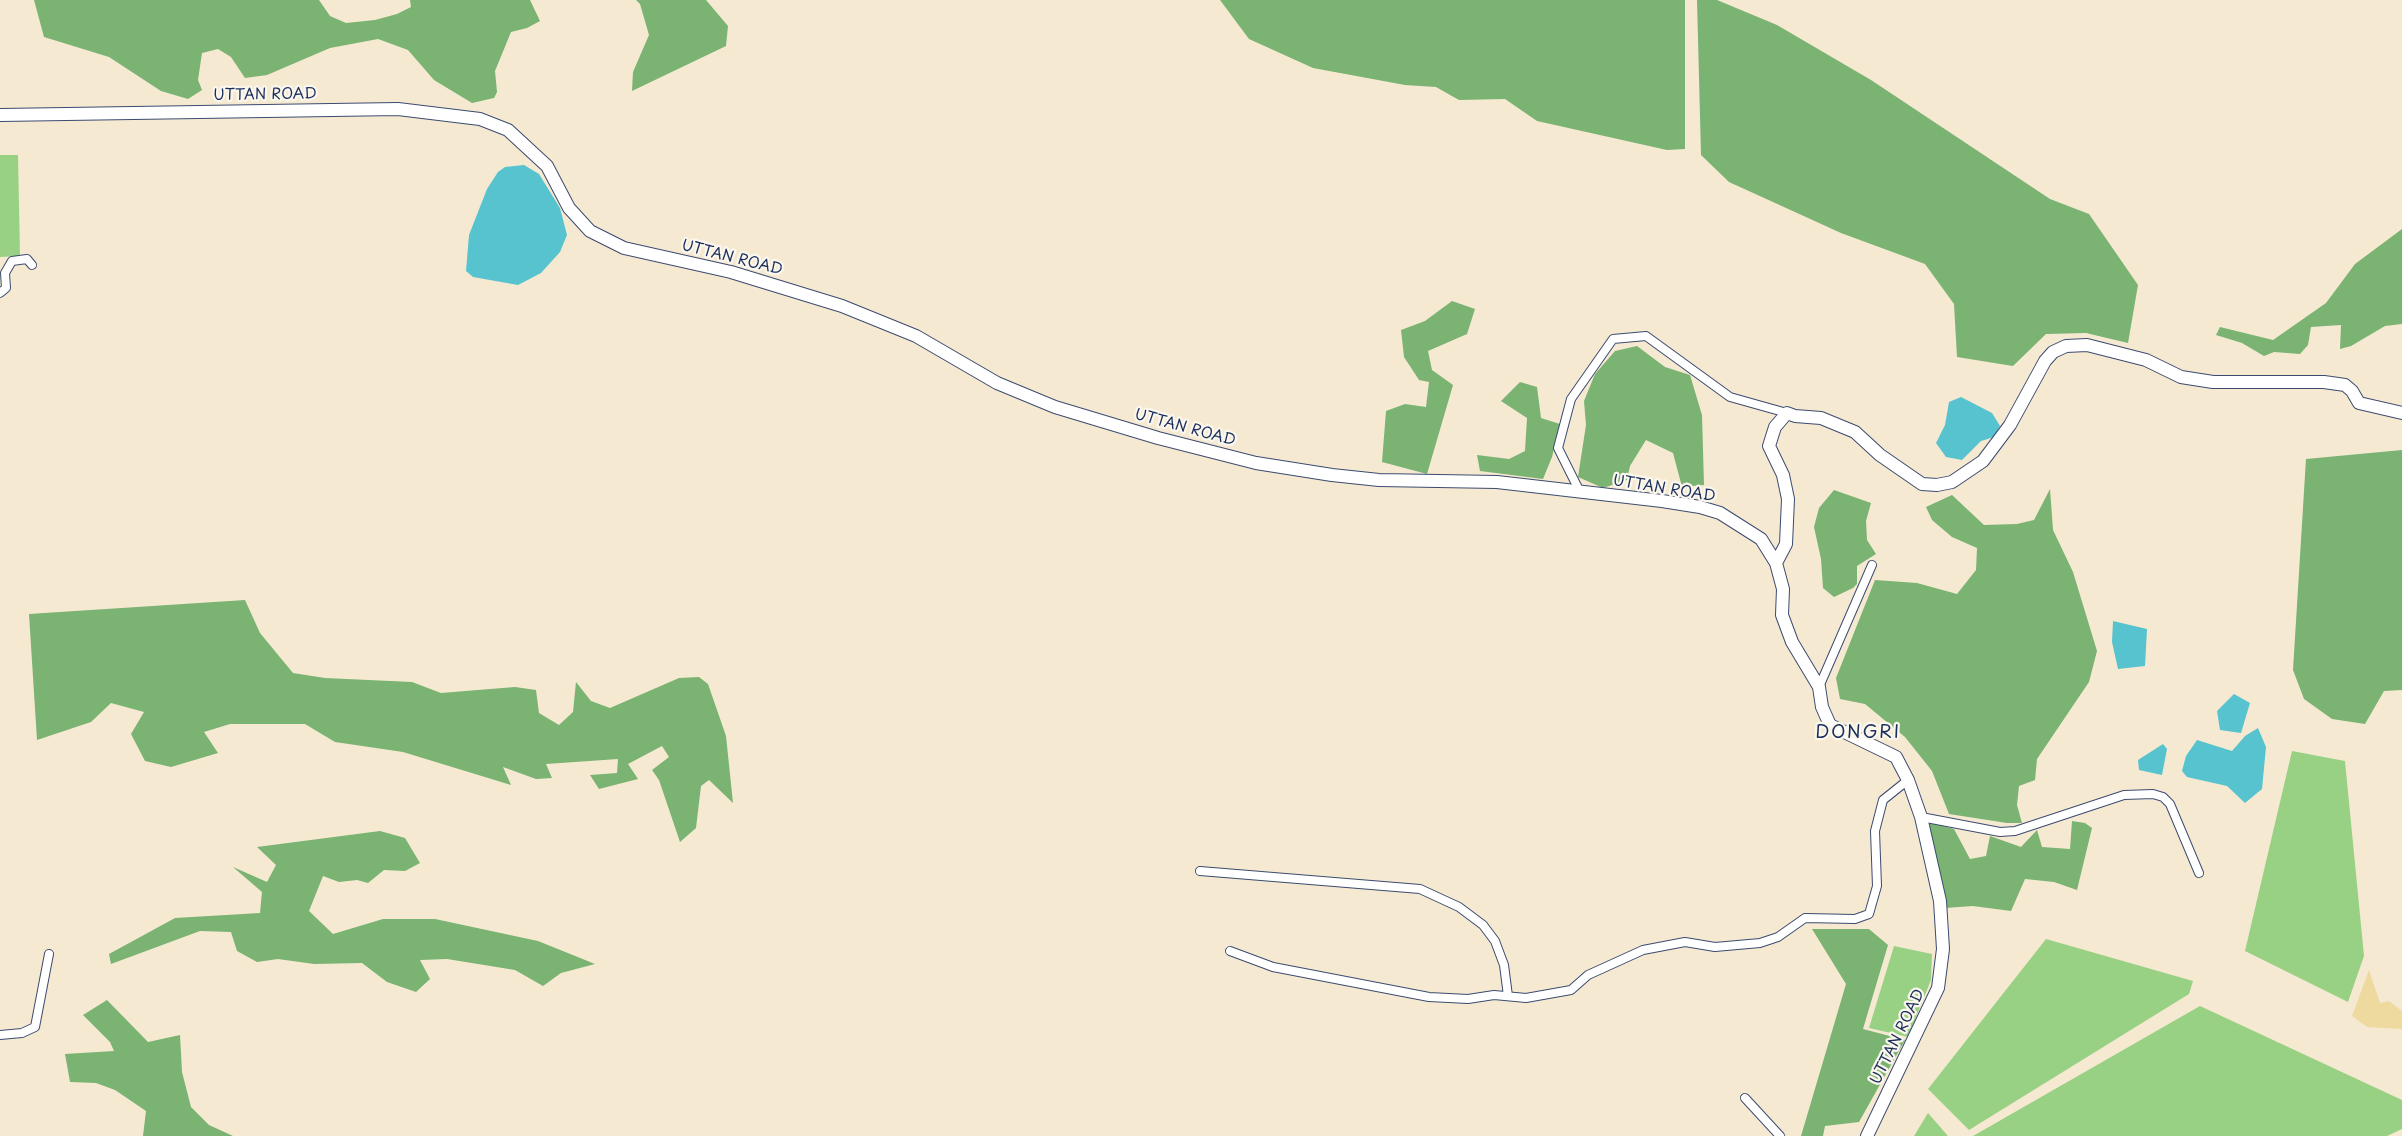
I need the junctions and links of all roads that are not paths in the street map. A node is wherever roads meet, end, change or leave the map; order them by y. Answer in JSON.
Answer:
{"nodes":[{"id":1,"x":0,"y":115,"type":"edge"},
{"id":2,"x":33,"y":266,"type":"dead end"},
{"id":3,"x":0,"y":293,"type":"edge"},
{"id":4,"x":1786,"y":413,"type":"junction"},
{"id":5,"x":2402,"y":413,"type":"edge"},
{"id":6,"x":1580,"y":492,"type":"junction"},
{"id":7,"x":1776,"y":563,"type":"junction"},
{"id":8,"x":1872,"y":565,"type":"dead end"},
{"id":9,"x":1819,"y":687,"type":"junction"},
{"id":10,"x":1908,"y":780,"type":"junction"},
{"id":11,"x":1921,"y":817,"type":"junction"},
{"id":12,"x":1200,"y":872,"type":"dead end"},
{"id":13,"x":2199,"y":873,"type":"dead end"},
{"id":14,"x":1230,"y":951,"type":"dead end"},
{"id":15,"x":49,"y":954,"type":"dead end"},
{"id":16,"x":1508,"y":996,"type":"junction"},
{"id":17,"x":0,"y":1035,"type":"edge"},
{"id":18,"x":1745,"y":1098,"type":"dead end"},
{"id":19,"x":1780,"y":1136,"type":"edge"},
{"id":20,"x":1867,"y":1136,"type":"edge"}],
"edges":[{"from":1,"to":6,"type":"main road","name":"UTTAN ROAD"},
{"from":2,"to":3,"type":"street"},
{"from":4,"to":5,"type":"main road"},
{"from":4,"to":6,"type":"street"},
{"from":4,"to":7,"type":"main road"},
{"from":6,"to":7,"type":"main road","name":"UTTAN ROAD"},
{"from":7,"to":9,"type":"main road","name":"UTTAN ROAD"},
{"from":8,"to":9,"type":"street"},
{"from":9,"to":10,"type":"main road","name":"UTTAN ROAD"},
{"from":10,"to":11,"type":"main road","name":"UTTAN ROAD"},
{"from":10,"to":16,"type":"street"},
{"from":11,"to":13,"type":"street"},
{"from":11,"to":20,"type":"main road","name":"UTTAN ROAD"},
{"from":12,"to":16,"type":"street"},
{"from":14,"to":16,"type":"street"},
{"from":15,"to":17,"type":"street"},
{"from":18,"to":19,"type":"street"}]}
